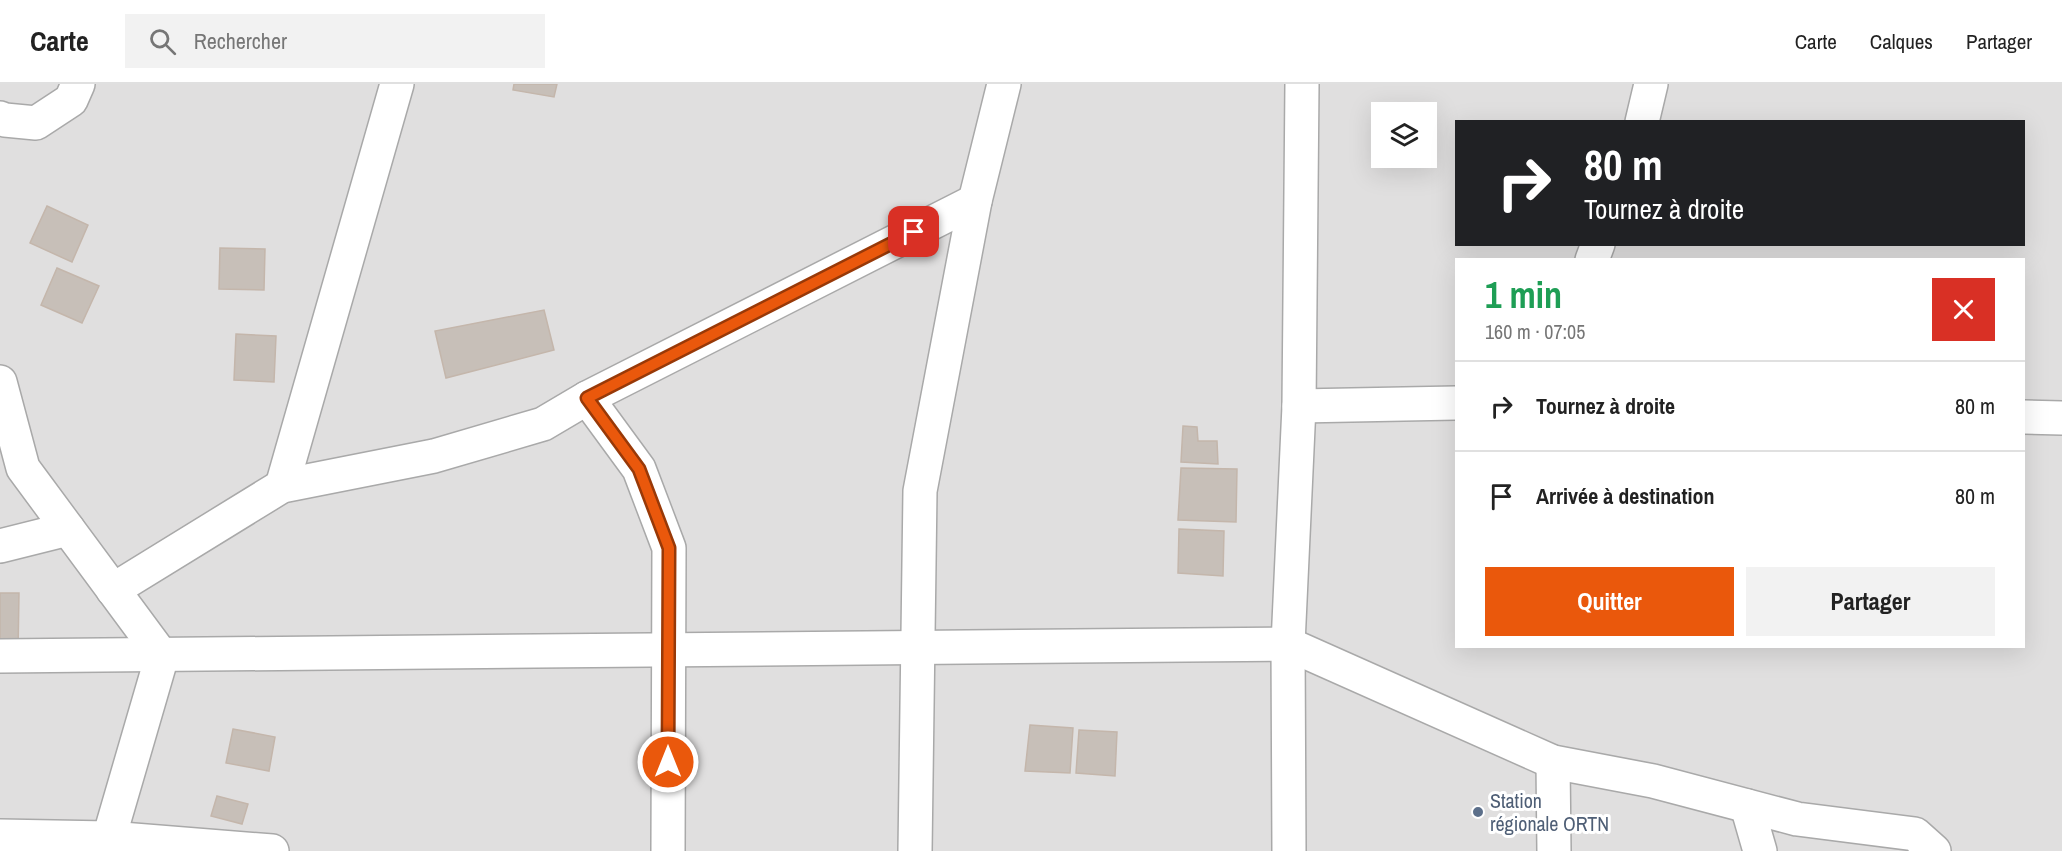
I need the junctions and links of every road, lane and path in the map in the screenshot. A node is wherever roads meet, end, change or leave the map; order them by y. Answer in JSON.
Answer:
{"nodes":[{"id":1,"x":78,"y":84,"type":"edge"},
{"id":2,"x":396,"y":84,"type":"edge"},
{"id":3,"x":1004,"y":84,"type":"edge"},
{"id":4,"x":1302,"y":84,"type":"edge"},
{"id":5,"x":1651,"y":84,"type":"edge"},
{"id":6,"x":0,"y":118,"type":"edge"},
{"id":7,"x":1642,"y":120,"type":"edge"},
{"id":8,"x":975,"y":201,"type":"junction"},
{"id":9,"x":0,"y":382,"type":"edge"},
{"id":10,"x":587,"y":398,"type":"junction"},
{"id":11,"x":1455,"y":403,"type":"edge"},
{"id":12,"x":1299,"y":406,"type":"junction"},
{"id":13,"x":2025,"y":417,"type":"edge"},
{"id":14,"x":2062,"y":418,"type":"edge"},
{"id":15,"x":282,"y":486,"type":"junction"},
{"id":16,"x":68,"y":530,"type":"junction"},
{"id":17,"x":0,"y":546,"type":"edge"},
{"id":18,"x":113,"y":590,"type":"junction"},
{"id":19,"x":1288,"y":644,"type":"junction"},
{"id":20,"x":917,"y":648,"type":"junction"},
{"id":21,"x":669,"y":651,"type":"junction"},
{"id":22,"x":0,"y":656,"type":"edge"},
{"id":23,"x":162,"y":656,"type":"junction"},
{"id":24,"x":1553,"y":762,"type":"junction"},
{"id":25,"x":1747,"y":806,"type":"junction"},
{"id":26,"x":0,"y":836,"type":"edge"},
{"id":27,"x":105,"y":844,"type":"edge"},
{"id":28,"x":232,"y":850,"type":"edge"},
{"id":29,"x":272,"y":851,"type":"edge"},
{"id":30,"x":668,"y":851,"type":"edge"},
{"id":31,"x":915,"y":851,"type":"edge"},
{"id":32,"x":1289,"y":851,"type":"edge"},
{"id":33,"x":1554,"y":851,"type":"edge"},
{"id":34,"x":1760,"y":851,"type":"edge"},
{"id":35,"x":1934,"y":851,"type":"edge"}],
"edges":[{"from":1,"to":6,"type":"street"},
{"from":2,"to":15,"type":"street"},
{"from":3,"to":8,"type":"street"},
{"from":4,"to":12,"type":"street"},
{"from":5,"to":7,"type":"street"},
{"from":8,"to":10,"type":"street"},
{"from":8,"to":20,"type":"street"},
{"from":9,"to":16,"type":"street"},
{"from":10,"to":15,"type":"street"},
{"from":10,"to":21,"type":"street"},
{"from":11,"to":12,"type":"street"},
{"from":12,"to":19,"type":"street"},
{"from":13,"to":14,"type":"street"},
{"from":15,"to":18,"type":"street"},
{"from":16,"to":17,"type":"street"},
{"from":16,"to":18,"type":"street"},
{"from":18,"to":23,"type":"street"},
{"from":19,"to":20,"type":"street"},
{"from":19,"to":24,"type":"street"},
{"from":19,"to":32,"type":"street"},
{"from":20,"to":21,"type":"street"},
{"from":20,"to":31,"type":"street"},
{"from":21,"to":23,"type":"street"},
{"from":21,"to":30,"type":"street"},
{"from":22,"to":23,"type":"street"},
{"from":23,"to":27,"type":"street"},
{"from":24,"to":25,"type":"street"},
{"from":24,"to":33,"type":"street"},
{"from":25,"to":34,"type":"street"},
{"from":25,"to":35,"type":"street"},
{"from":26,"to":27,"type":"street"},
{"from":27,"to":28,"type":"street"},
{"from":28,"to":29,"type":"street"}]}
